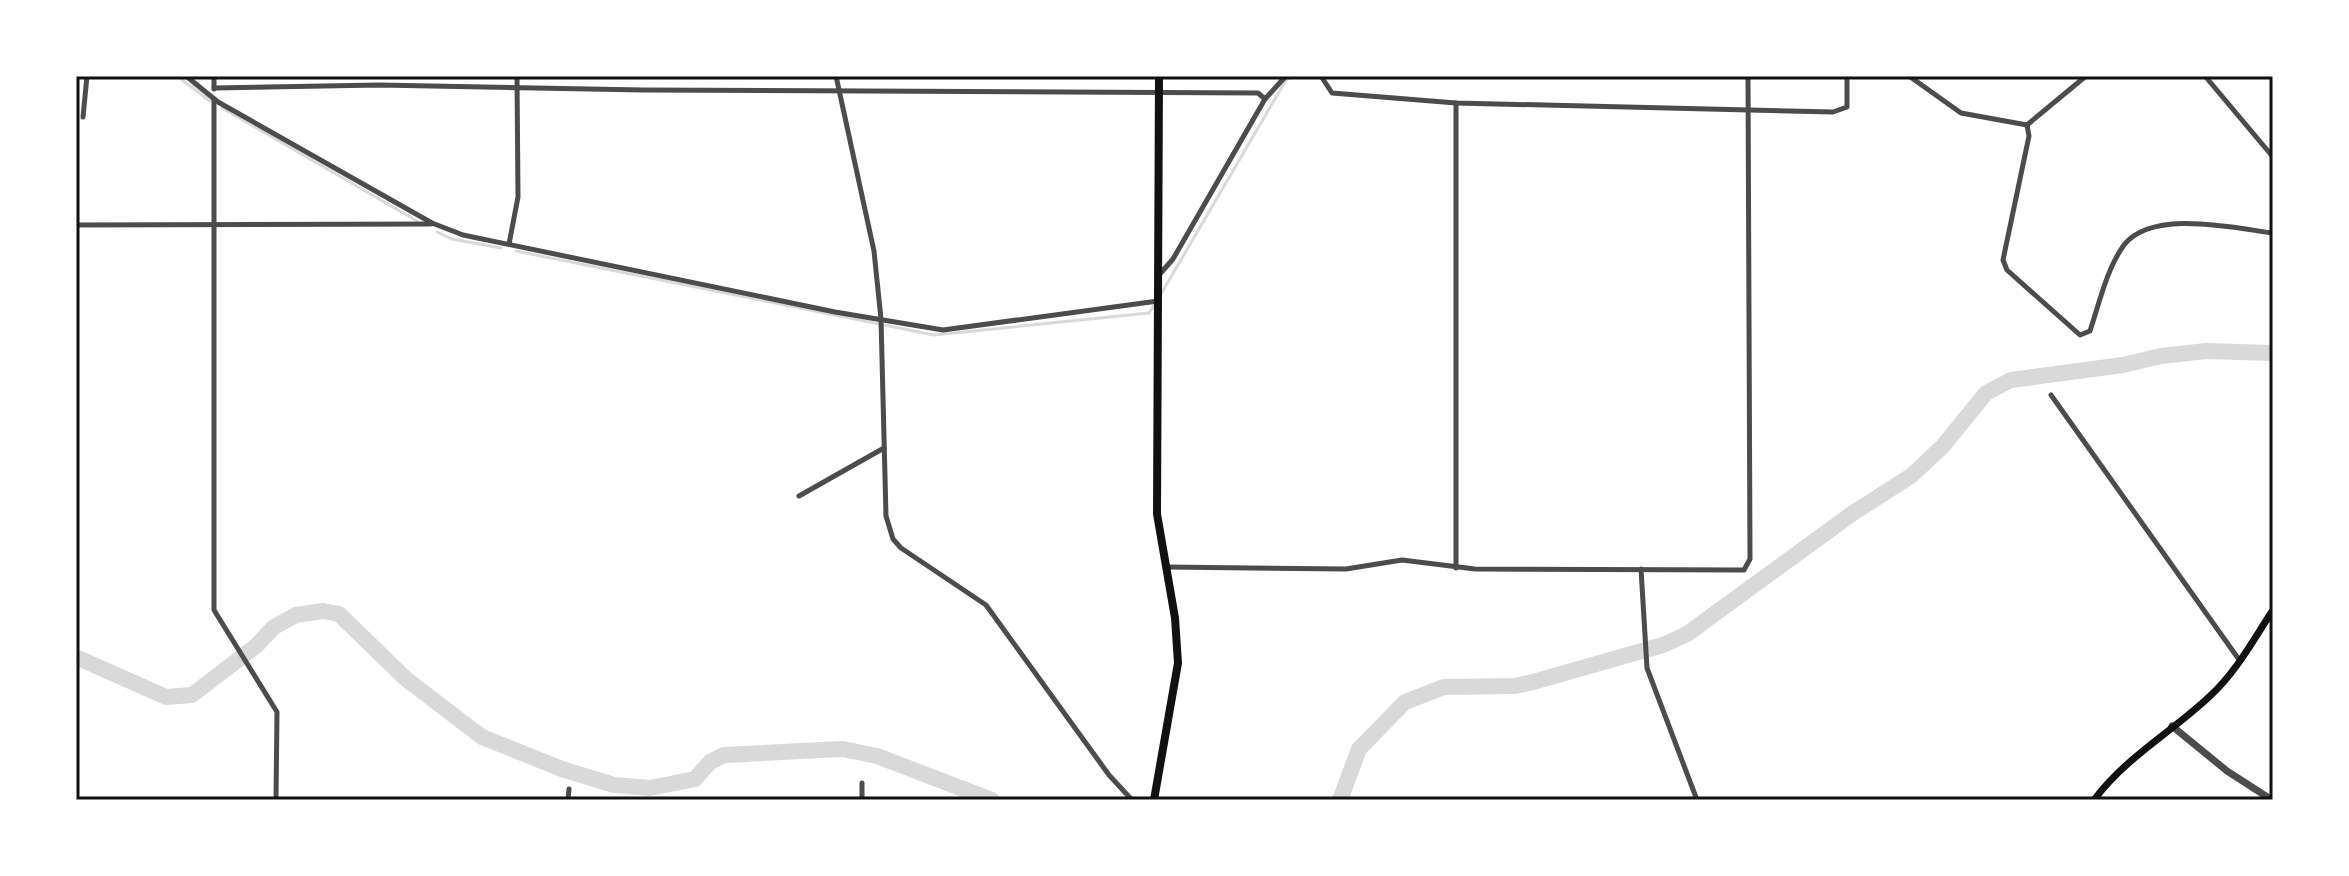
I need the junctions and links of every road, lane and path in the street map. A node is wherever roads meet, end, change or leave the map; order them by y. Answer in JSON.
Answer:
{"nodes":[{"id":1,"x":87,"y":76,"type":"edge"},
{"id":2,"x":186,"y":76,"type":"edge"},
{"id":3,"x":214,"y":76,"type":"edge"},
{"id":4,"x":517,"y":76,"type":"edge"},
{"id":5,"x":836,"y":76,"type":"edge"},
{"id":6,"x":1159,"y":76,"type":"edge"},
{"id":7,"x":1286,"y":76,"type":"edge"},
{"id":8,"x":1321,"y":76,"type":"edge"},
{"id":9,"x":1748,"y":76,"type":"edge"},
{"id":10,"x":1847,"y":76,"type":"edge"},
{"id":11,"x":1909,"y":76,"type":"edge"},
{"id":12,"x":2086,"y":76,"type":"edge"},
{"id":13,"x":2205,"y":76,"type":"edge"},
{"id":14,"x":517,"y":86,"type":"junction"},
{"id":15,"x":214,"y":88,"type":"junction"},
{"id":16,"x":840,"y":91,"type":"junction"},
{"id":17,"x":1159,"y":92,"type":"junction"},
{"id":18,"x":214,"y":98,"type":"junction"},
{"id":19,"x":1265,"y":99,"type":"junction"},
{"id":20,"x":1456,"y":103,"type":"junction"},
{"id":21,"x":1748,"y":111,"type":"junction"},
{"id":22,"x":83,"y":117,"type":"dead end"},
{"id":23,"x":2027,"y":125,"type":"junction"},
{"id":24,"x":2273,"y":157,"type":"edge"},
{"id":25,"x":432,"y":223,"type":"junction"},
{"id":26,"x":216,"y":224,"type":"junction"},
{"id":27,"x":76,"y":225,"type":"edge"},
{"id":28,"x":2273,"y":233,"type":"edge"},
{"id":29,"x":509,"y":244,"type":"junction"},
{"id":30,"x":1159,"y":275,"type":"junction"},
{"id":31,"x":1158,"y":301,"type":"junction"},
{"id":32,"x":881,"y":319,"type":"junction"},
{"id":33,"x":2051,"y":395,"type":"dead end"},
{"id":34,"x":884,"y":448,"type":"junction"},
{"id":35,"x":799,"y":496,"type":"dead end"},
{"id":36,"x":1165,"y":567,"type":"junction"},
{"id":37,"x":1456,"y":568,"type":"junction"},
{"id":38,"x":1641,"y":569,"type":"junction"},
{"id":39,"x":2273,"y":610,"type":"edge"},
{"id":40,"x":2240,"y":662,"type":"junction"},
{"id":41,"x":2172,"y":726,"type":"junction"},
{"id":42,"x":862,"y":783,"type":"dead end"},
{"id":43,"x":569,"y":789,"type":"dead end"},
{"id":44,"x":276,"y":800,"type":"edge"},
{"id":45,"x":568,"y":800,"type":"edge"},
{"id":46,"x":862,"y":800,"type":"edge"},
{"id":47,"x":1132,"y":800,"type":"edge"},
{"id":48,"x":1154,"y":800,"type":"edge"},
{"id":49,"x":1697,"y":800,"type":"edge"},
{"id":50,"x":2094,"y":800,"type":"edge"},
{"id":51,"x":2272,"y":800,"type":"edge"}],
"edges":[{"from":1,"to":22,"type":"street"},
{"from":2,"to":18,"type":"street"},
{"from":3,"to":15,"type":"street"},
{"from":4,"to":14,"type":"street"},
{"from":5,"to":16,"type":"street"},
{"from":6,"to":17,"type":"main road"},
{"from":7,"to":19,"type":"street"},
{"from":8,"to":20,"type":"street"},
{"from":9,"to":21,"type":"street"},
{"from":10,"to":21,"type":"street"},
{"from":11,"to":23,"type":"street"},
{"from":12,"to":23,"type":"street"},
{"from":13,"to":24,"type":"street"},
{"from":14,"to":15,"type":"street"},
{"from":14,"to":16,"type":"street"},
{"from":14,"to":29,"type":"street"},
{"from":15,"to":18,"type":"street"},
{"from":16,"to":17,"type":"street"},
{"from":16,"to":32,"type":"street"},
{"from":17,"to":19,"type":"street"},
{"from":17,"to":30,"type":"main road"},
{"from":18,"to":25,"type":"street"},
{"from":18,"to":26,"type":"street"},
{"from":19,"to":30,"type":"street"},
{"from":20,"to":21,"type":"street"},
{"from":20,"to":37,"type":"street"},
{"from":21,"to":38,"type":"street"},
{"from":23,"to":28,"type":"street"},
{"from":25,"to":26,"type":"street"},
{"from":25,"to":29,"type":"street"},
{"from":26,"to":27,"type":"street"},
{"from":26,"to":44,"type":"street"},
{"from":29,"to":32,"type":"street"},
{"from":30,"to":31,"type":"main road"},
{"from":31,"to":32,"type":"street"},
{"from":31,"to":36,"type":"main road"},
{"from":32,"to":34,"type":"street"},
{"from":33,"to":40,"type":"street"},
{"from":34,"to":35,"type":"street"},
{"from":34,"to":47,"type":"street"},
{"from":36,"to":37,"type":"street"},
{"from":36,"to":48,"type":"main road"},
{"from":37,"to":38,"type":"street"},
{"from":38,"to":49,"type":"street"},
{"from":39,"to":40,"type":"main road"},
{"from":40,"to":41,"type":"main road"},
{"from":41,"to":50,"type":"main road"},
{"from":41,"to":51,"type":"street"},
{"from":42,"to":46,"type":"street"},
{"from":43,"to":45,"type":"street"}]}
